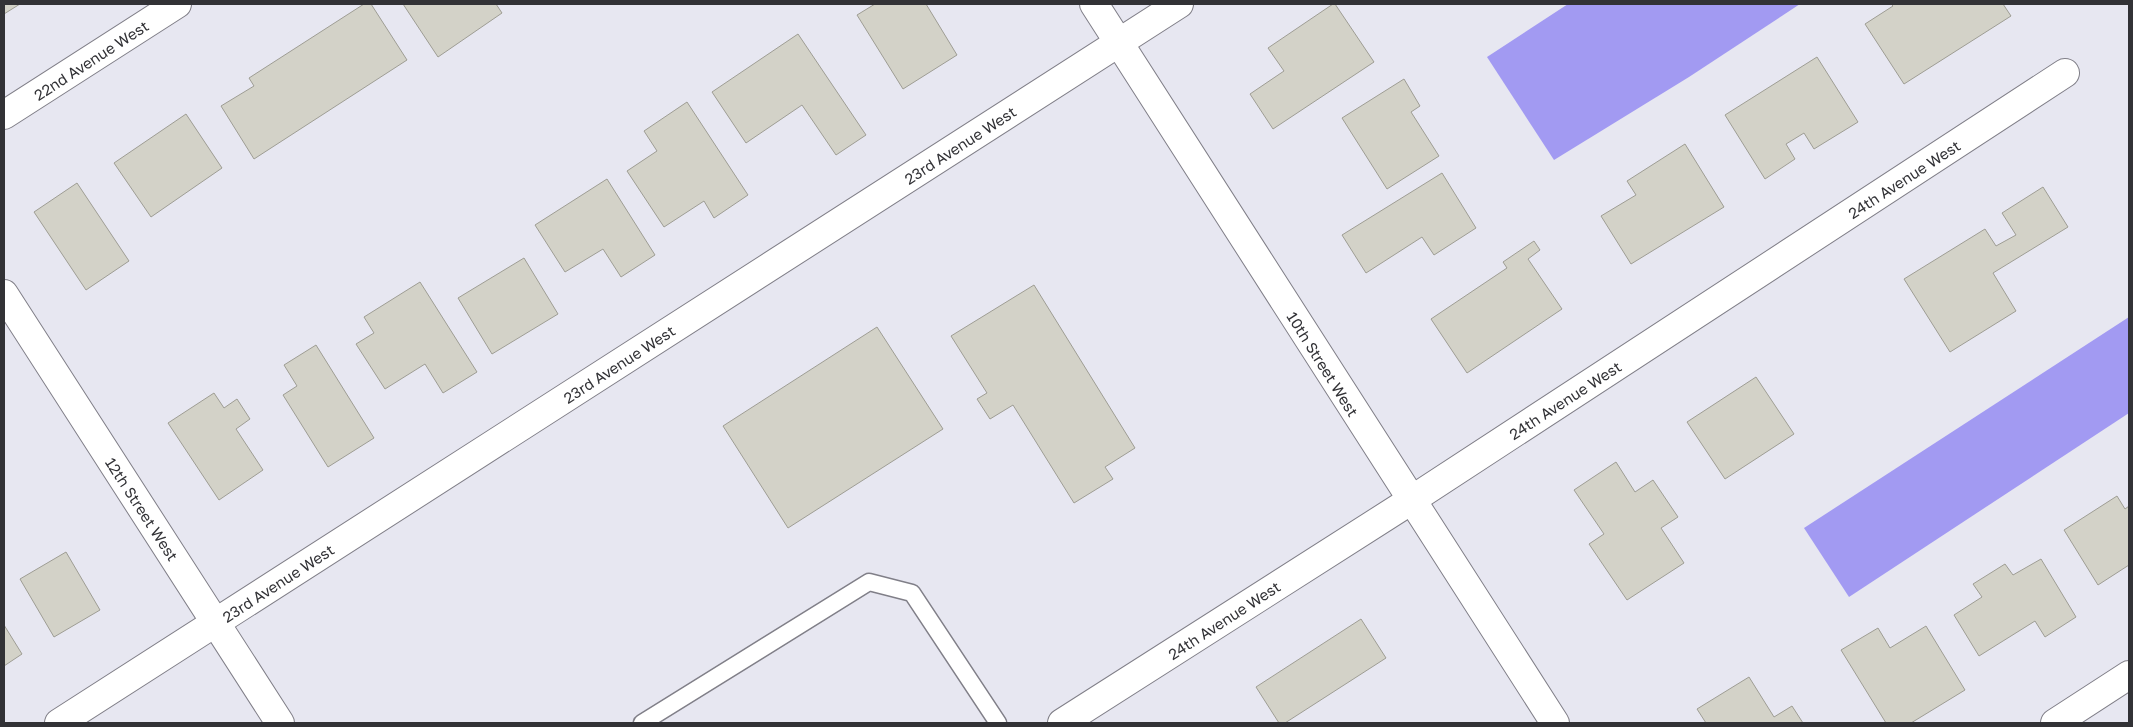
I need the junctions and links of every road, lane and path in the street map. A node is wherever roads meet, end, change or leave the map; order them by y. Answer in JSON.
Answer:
{"nodes":[{"id":1,"x":177,"y":4,"type":"edge"},
{"id":2,"x":1094,"y":4,"type":"edge"},
{"id":3,"x":1179,"y":4,"type":"edge"},
{"id":4,"x":1118,"y":42,"type":"junction"},
{"id":5,"x":2065,"y":73,"type":"dead end"},
{"id":6,"x":4,"y":115,"type":"edge"},
{"id":7,"x":4,"y":294,"type":"edge"},
{"id":8,"x":1410,"y":501,"type":"junction"},
{"id":9,"x":216,"y":624,"type":"junction"},
{"id":10,"x":2129,"y":675,"type":"edge"},
{"id":11,"x":59,"y":723,"type":"edge"},
{"id":12,"x":280,"y":723,"type":"edge"},
{"id":13,"x":642,"y":723,"type":"edge"},
{"id":14,"x":998,"y":723,"type":"edge"},
{"id":15,"x":1062,"y":723,"type":"edge"},
{"id":16,"x":1555,"y":723,"type":"edge"},
{"id":17,"x":2055,"y":723,"type":"edge"}],
"edges":[{"from":1,"to":6,"type":"street","name":"22nd Avenue West"},
{"from":2,"to":4,"type":"street","name":"10th Street West"},
{"from":3,"to":4,"type":"street","name":"23rd Avenue West"},
{"from":4,"to":8,"type":"street","name":"10th Street West"},
{"from":4,"to":9,"type":"street","name":"23rd Avenue West"},
{"from":5,"to":8,"type":"street","name":"24th Avenue West"},
{"from":7,"to":9,"type":"street","name":"12th Street West"},
{"from":8,"to":15,"type":"street","name":"24th Avenue West"},
{"from":8,"to":16,"type":"street","name":"10th Street West"},
{"from":9,"to":11,"type":"street","name":"23rd Avenue West"},
{"from":9,"to":12,"type":"street","name":"12th Street West"},
{"from":10,"to":17,"type":"street"},
{"from":13,"to":14,"type":"lane"}]}
